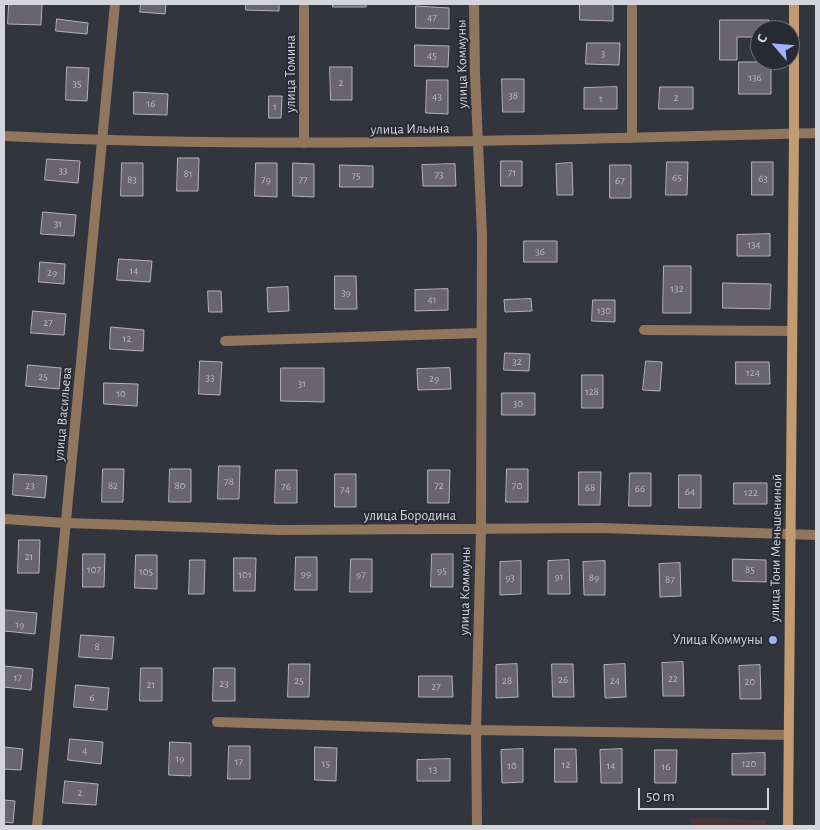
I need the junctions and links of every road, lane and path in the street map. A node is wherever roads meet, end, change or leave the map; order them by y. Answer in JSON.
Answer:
{"nodes":[{"id":1,"x":115,"y":4,"type":"edge"},
{"id":2,"x":304,"y":4,"type":"edge"},
{"id":3,"x":474,"y":4,"type":"edge"},
{"id":4,"x":632,"y":4,"type":"edge"},
{"id":5,"x":794,"y":4,"type":"edge"},
{"id":6,"x":816,"y":133,"type":"edge"},
{"id":7,"x":794,"y":134,"type":"junction"},
{"id":8,"x":4,"y":136,"type":"edge"},
{"id":9,"x":632,"y":137,"type":"junction"},
{"id":10,"x":102,"y":141,"type":"junction"},
{"id":11,"x":478,"y":142,"type":"junction"},
{"id":12,"x":304,"y":143,"type":"junction"},
{"id":13,"x":644,"y":330,"type":"dead end"},
{"id":14,"x":792,"y":331,"type":"junction"},
{"id":15,"x":480,"y":333,"type":"junction"},
{"id":16,"x":225,"y":341,"type":"dead end"},
{"id":17,"x":4,"y":519,"type":"edge"},
{"id":18,"x":66,"y":523,"type":"junction"},
{"id":19,"x":480,"y":530,"type":"junction"},
{"id":20,"x":790,"y":535,"type":"junction"},
{"id":21,"x":816,"y":535,"type":"edge"},
{"id":22,"x":217,"y":722,"type":"dead end"},
{"id":23,"x":476,"y":730,"type":"junction"},
{"id":24,"x":788,"y":735,"type":"junction"},
{"id":25,"x":37,"y":826,"type":"edge"},
{"id":26,"x":477,"y":826,"type":"edge"},
{"id":27,"x":788,"y":826,"type":"edge"}],
"edges":[{"from":1,"to":10,"type":"street","name":"улица Васильева"},
{"from":2,"to":12,"type":"street","name":"улица Томина"},
{"from":3,"to":11,"type":"street","name":"улица Коммуны"},
{"from":4,"to":9,"type":"street"},
{"from":5,"to":7,"type":"street","name":"улица Тони Меньшениной"},
{"from":6,"to":7,"type":"street","name":"улица Ильина"},
{"from":7,"to":9,"type":"street","name":"улица Ильина"},
{"from":7,"to":14,"type":"street","name":"улица Тони Меньшениной"},
{"from":8,"to":10,"type":"street","name":"улица Ильина"},
{"from":9,"to":11,"type":"street","name":"улица Ильина"},
{"from":10,"to":12,"type":"street","name":"улица Ильина"},
{"from":10,"to":18,"type":"street","name":"улица Васильева"},
{"from":11,"to":12,"type":"street","name":"улица Ильина"},
{"from":11,"to":15,"type":"street","name":"улица Коммуны"},
{"from":13,"to":14,"type":"street"},
{"from":14,"to":20,"type":"street","name":"улица Тони Меньшениной"},
{"from":15,"to":16,"type":"street"},
{"from":15,"to":19,"type":"street","name":"улица Коммуны"},
{"from":17,"to":18,"type":"street","name":"улица Бородина"},
{"from":18,"to":19,"type":"street","name":"улица Бородина"},
{"from":18,"to":25,"type":"street","name":"улица Васильева"},
{"from":19,"to":20,"type":"street","name":"улица Бородина"},
{"from":19,"to":23,"type":"street","name":"улица Коммуны"},
{"from":20,"to":21,"type":"street","name":"улица Бородина"},
{"from":20,"to":24,"type":"street","name":"улица Тони Меньшениной"},
{"from":22,"to":23,"type":"street"},
{"from":23,"to":24,"type":"street"},
{"from":23,"to":26,"type":"street","name":"улица Коммуны"},
{"from":24,"to":27,"type":"street","name":"улица Тони Меньшениной"}]}
